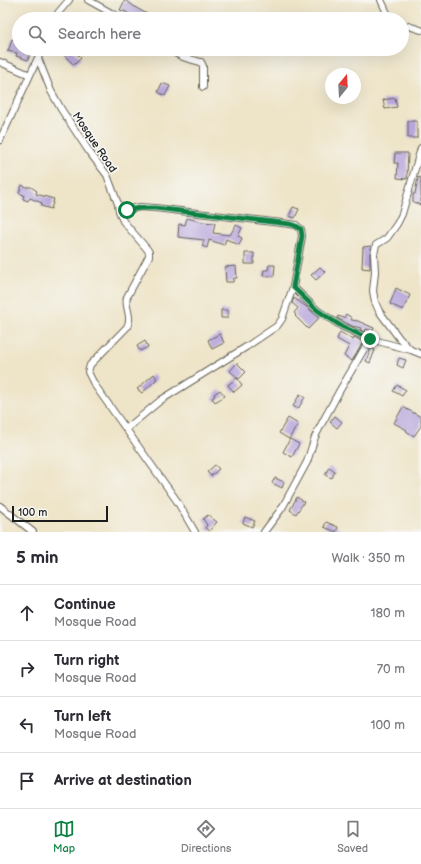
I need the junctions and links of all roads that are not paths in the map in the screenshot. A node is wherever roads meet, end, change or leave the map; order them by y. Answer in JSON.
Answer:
{"nodes":[{"id":1,"x":69,"y":0,"type":"edge"},
{"id":2,"x":88,"y":0,"type":"edge"},
{"id":3,"x":381,"y":0,"type":"edge"},
{"id":4,"x":59,"y":12,"type":"edge"},
{"id":5,"x":109,"y":12,"type":"edge"},
{"id":6,"x":387,"y":12,"type":"edge"},
{"id":7,"x":409,"y":26,"type":"edge"},
{"id":8,"x":421,"y":30,"type":"edge"},
{"id":9,"x":181,"y":56,"type":"edge"},
{"id":10,"x":38,"y":58,"type":"joint"},
{"id":11,"x":0,"y":62,"type":"edge"},
{"id":12,"x":30,"y":75,"type":"junction"},
{"id":13,"x":203,"y":87,"type":"dead end"},
{"id":14,"x":0,"y":140,"type":"edge"},
{"id":15,"x":421,"y":148,"type":"edge"},
{"id":16,"x":119,"y":211,"type":"junction"},
{"id":17,"x":293,"y":287,"type":"junction"},
{"id":18,"x":370,"y":339,"type":"junction"},
{"id":19,"x":411,"y":350,"type":"junction"},
{"id":20,"x":421,"y":354,"type":"edge"},
{"id":21,"x":126,"y":429,"type":"junction"},
{"id":22,"x":0,"y":506,"type":"edge"},
{"id":23,"x":33,"y":532,"type":"edge"},
{"id":24,"x":194,"y":532,"type":"edge"},
{"id":25,"x":264,"y":532,"type":"edge"}],
"edges":[{"from":1,"to":4,"type":"street"},
{"from":2,"to":5,"type":"street"},
{"from":3,"to":6,"type":"street"},
{"from":7,"to":8,"type":"street"},
{"from":9,"to":13,"type":"street"},
{"from":10,"to":12,"type":"street"},
{"from":10,"to":16,"type":"street","name":"Mosque Road"},
{"from":11,"to":12,"type":"street"},
{"from":12,"to":14,"type":"street"},
{"from":15,"to":19,"type":"street"},
{"from":16,"to":17,"type":"street"},
{"from":16,"to":21,"type":"street","name":"Mosque Road"},
{"from":17,"to":18,"type":"street"},
{"from":17,"to":21,"type":"street"},
{"from":18,"to":19,"type":"street"},
{"from":18,"to":25,"type":"street"},
{"from":19,"to":20,"type":"street"},
{"from":21,"to":24,"type":"street"},
{"from":22,"to":23,"type":"street"}]}
